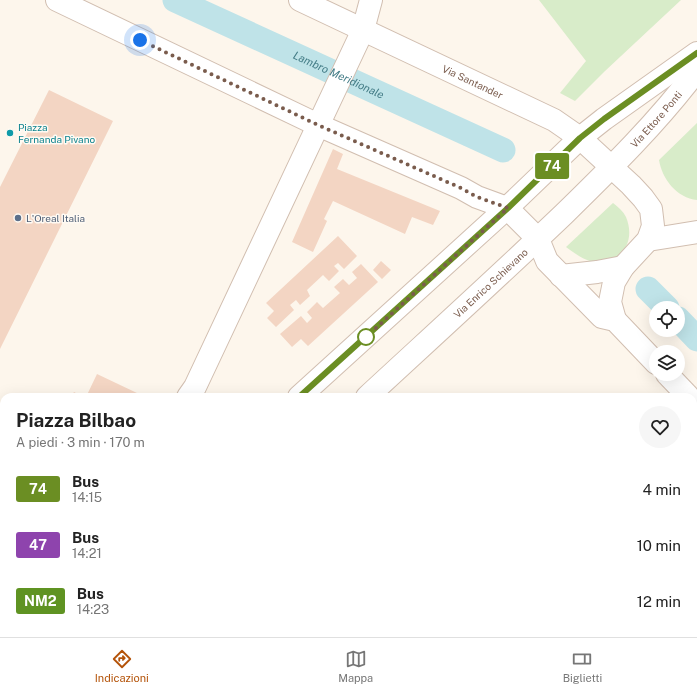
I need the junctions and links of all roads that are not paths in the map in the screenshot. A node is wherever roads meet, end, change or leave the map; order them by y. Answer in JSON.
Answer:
{"nodes":[{"id":1,"x":57,"y":0,"type":"edge"},
{"id":2,"x":300,"y":0,"type":"edge"},
{"id":3,"x":371,"y":0,"type":"edge"},
{"id":4,"x":359,"y":37,"type":"junction"},
{"id":5,"x":697,"y":53,"type":"edge"},
{"id":6,"x":697,"y":70,"type":"edge"},
{"id":7,"x":318,"y":125,"type":"junction"},
{"id":8,"x":580,"y":138,"type":"junction"},
{"id":9,"x":612,"y":167,"type":"junction"},
{"id":10,"x":508,"y":208,"type":"junction"},
{"id":11,"x":697,"y":232,"type":"edge"},
{"id":12,"x":538,"y":239,"type":"junction"},
{"id":13,"x":648,"y":240,"type":"junction"},
{"id":14,"x":622,"y":267,"type":"junction"},
{"id":15,"x":561,"y":276,"type":"junction"},
{"id":16,"x":615,"y":320,"type":"junction"},
{"id":17,"x":649,"y":355,"type":"edge"},
{"id":18,"x":674,"y":381,"type":"edge"},
{"id":19,"x":192,"y":392,"type":"edge"},
{"id":20,"x":303,"y":393,"type":"edge"},
{"id":21,"x":371,"y":393,"type":"edge"},
{"id":22,"x":685,"y":393,"type":"edge"}],
"edges":[{"from":1,"to":7,"type":"street"},
{"from":2,"to":4,"type":"street","name":"Via Santander"},
{"from":3,"to":4,"type":"street"},
{"from":4,"to":7,"type":"street"},
{"from":4,"to":8,"type":"street","name":"Via Santander"},
{"from":5,"to":8,"type":"street"},
{"from":6,"to":9,"type":"street","name":"Via Ettore Ponti"},
{"from":7,"to":10,"type":"street"},
{"from":7,"to":19,"type":"street"},
{"from":8,"to":9,"type":"street","name":"Via Santander"},
{"from":8,"to":10,"type":"street"},
{"from":9,"to":12,"type":"street","name":"Via Enrico Schievano"},
{"from":9,"to":13,"type":"street","name":"Via Santander"},
{"from":10,"to":12,"type":"street"},
{"from":10,"to":20,"type":"street"},
{"from":11,"to":13,"type":"street"},
{"from":12,"to":15,"type":"street"},
{"from":12,"to":21,"type":"street","name":"Via Enrico Schievano"},
{"from":13,"to":14,"type":"street"},
{"from":14,"to":15,"type":"street"},
{"from":14,"to":16,"type":"street"},
{"from":15,"to":16,"type":"street"},
{"from":16,"to":17,"type":"street"},
{"from":18,"to":22,"type":"street"}]}
